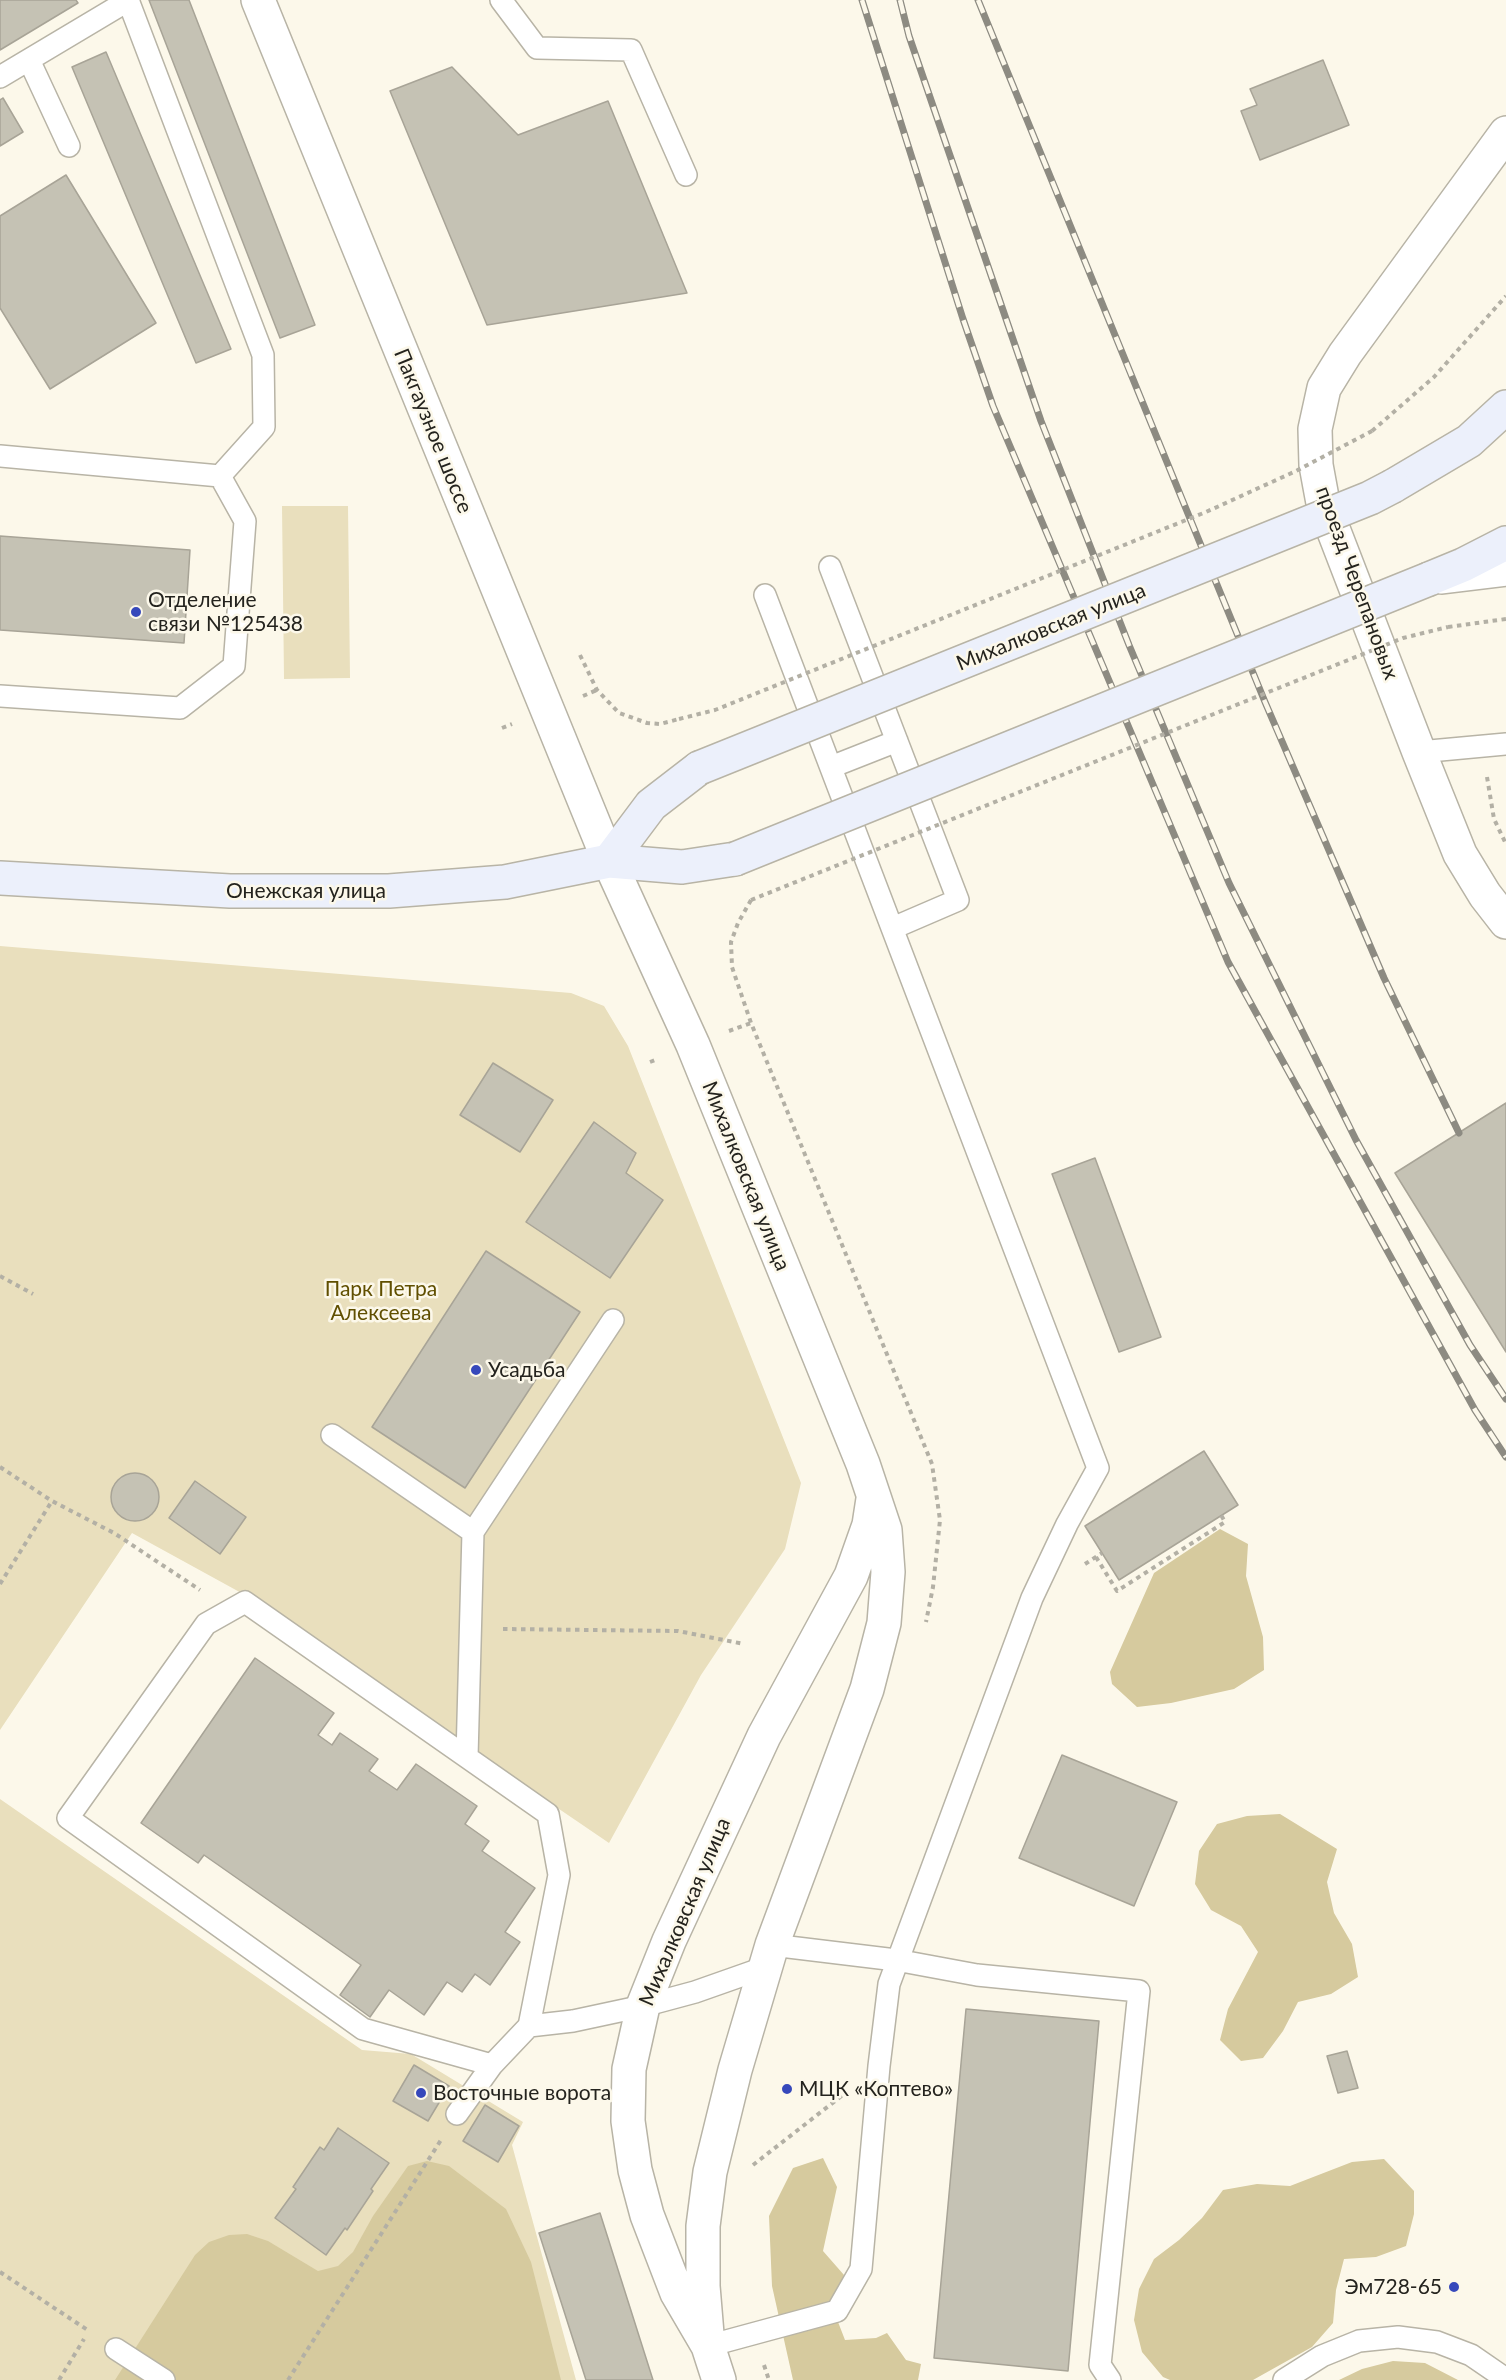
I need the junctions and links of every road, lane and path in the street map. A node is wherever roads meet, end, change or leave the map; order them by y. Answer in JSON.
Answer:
{"nodes":[{"id":1,"x":128,"y":0,"type":"edge"},
{"id":2,"x":258,"y":0,"type":"edge"},
{"id":3,"x":501,"y":0,"type":"edge"},
{"id":4,"x":29,"y":60,"type":"junction"},
{"id":5,"x":0,"y":77,"type":"edge"},
{"id":6,"x":1506,"y":133,"type":"edge"},
{"id":7,"x":69,"y":146,"type":"dead end"},
{"id":8,"x":686,"y":175,"type":"dead end"},
{"id":9,"x":1506,"y":296,"type":"edge"},
{"id":10,"x":1506,"y":407,"type":"edge"},
{"id":11,"x":0,"y":456,"type":"edge"},
{"id":12,"x":220,"y":476,"type":"junction"},
{"id":13,"x":1506,"y":543,"type":"edge"},
{"id":14,"x":830,"y":567,"type":"dead end"},
{"id":15,"x":1506,"y":569,"type":"edge"},
{"id":16,"x":1429,"y":579,"type":"junction"},
{"id":17,"x":765,"y":595,"type":"dead end"},
{"id":18,"x":1506,"y":619,"type":"edge"},
{"id":19,"x":580,"y":655,"type":"dead end"},
{"id":20,"x":0,"y":696,"type":"edge"},
{"id":21,"x":897,"y":741,"type":"junction"},
{"id":22,"x":1506,"y":744,"type":"edge"},
{"id":23,"x":1482,"y":747,"type":"junction"},
{"id":24,"x":1419,"y":752,"type":"junction"},
{"id":25,"x":831,"y":767,"type":"junction"},
{"id":26,"x":1506,"y":844,"type":"edge"},
{"id":27,"x":609,"y":861,"type":"junction"},
{"id":28,"x":0,"y":878,"type":"edge"},
{"id":29,"x":1506,"y":922,"type":"edge"},
{"id":30,"x":893,"y":928,"type":"junction"},
{"id":31,"x":751,"y":1023,"type":"dead end"},
{"id":32,"x":0,"y":1276,"type":"edge"},
{"id":33,"x":33,"y":1294,"type":"dead end"},
{"id":34,"x":613,"y":1320,"type":"dead end"},
{"id":35,"x":332,"y":1435,"type":"dead end"},
{"id":36,"x":0,"y":1467,"type":"edge"},
{"id":37,"x":874,"y":1494,"type":"junction"},
{"id":38,"x":52,"y":1501,"type":"junction"},
{"id":39,"x":1221,"y":1515,"type":"dead end"},
{"id":40,"x":473,"y":1532,"type":"junction"},
{"id":41,"x":1096,"y":1557,"type":"dead end"},
{"id":42,"x":0,"y":1584,"type":"edge"},
{"id":43,"x":231,"y":1610,"type":"junction"},
{"id":44,"x":470,"y":1628,"type":"junction"},
{"id":45,"x":744,"y":1644,"type":"dead end"},
{"id":46,"x":467,"y":1757,"type":"junction"},
{"id":47,"x":769,"y":1956,"type":"junction"},
{"id":48,"x":897,"y":1960,"type":"junction"},
{"id":49,"x":643,"y":2006,"type":"junction"},
{"id":50,"x":529,"y":2026,"type":"junction"},
{"id":51,"x":492,"y":2065,"type":"junction"},
{"id":52,"x":879,"y":2066,"type":"junction"},
{"id":53,"x":457,"y":2114,"type":"joint"},
{"id":54,"x":745,"y":2170,"type":"dead end"},
{"id":55,"x":0,"y":2272,"type":"edge"},
{"id":56,"x":708,"y":2346,"type":"junction"},
{"id":57,"x":116,"y":2349,"type":"dead end"},
{"id":58,"x":1506,"y":2379,"type":"edge"},
{"id":59,"x":59,"y":2380,"type":"edge"},
{"id":60,"x":164,"y":2380,"type":"edge"},
{"id":61,"x":288,"y":2380,"type":"edge"},
{"id":62,"x":719,"y":2380,"type":"edge"},
{"id":63,"x":1110,"y":2380,"type":"edge"},
{"id":64,"x":1284,"y":2380,"type":"edge"}],
"edges":[{"from":1,"to":4,"type":"lane"},
{"from":1,"to":12,"type":"lane"},
{"from":2,"to":27,"type":"street","name":"Пакгаузное шоссе"},
{"from":3,"to":8,"type":"lane"},
{"from":4,"to":5,"type":"lane"},
{"from":4,"to":7,"type":"lane"},
{"from":6,"to":24,"type":"street","name":"проезд Черепановых"},
{"from":9,"to":19,"type":"path","bridge":true},
{"from":10,"to":27,"type":"main road","name":"Михалковская улица","bridge":true},
{"from":11,"to":12,"type":"lane"},
{"from":12,"to":20,"type":"lane"},
{"from":13,"to":16,"type":"main road"},
{"from":14,"to":21,"type":"lane"},
{"from":15,"to":16,"type":"street"},
{"from":16,"to":27,"type":"main road","bridge":true},
{"from":17,"to":25,"type":"lane"},
{"from":18,"to":31,"type":"path","bridge":true},
{"from":21,"to":25,"type":"lane"},
{"from":21,"to":30,"type":"lane"},
{"from":22,"to":23,"type":"lane"},
{"from":23,"to":24,"type":"lane"},
{"from":23,"to":26,"type":"path"},
{"from":24,"to":29,"type":"street","name":"проезд Черепановых"},
{"from":25,"to":30,"type":"lane"},
{"from":27,"to":28,"type":"main road","name":"Онежская улица"},
{"from":27,"to":37,"type":"street","name":"Михалковская улица"},
{"from":30,"to":48,"type":"lane"},
{"from":32,"to":33,"type":"path"},
{"from":34,"to":40,"type":"lane"},
{"from":35,"to":40,"type":"lane"},
{"from":36,"to":38,"type":"path"},
{"from":37,"to":47,"type":"street","name":"Михалковская улица"},
{"from":37,"to":49,"type":"street","name":"Михалковская улица"},
{"from":38,"to":42,"type":"path"},
{"from":38,"to":43,"type":"path"},
{"from":39,"to":41,"type":"path"},
{"from":40,"to":44,"type":"lane"},
{"from":43,"to":46,"type":"lane"},
{"from":43,"to":51,"type":"lane"},
{"from":44,"to":45,"type":"path"},
{"from":44,"to":46,"type":"lane"},
{"from":46,"to":50,"type":"lane"},
{"from":47,"to":48,"type":"lane"},
{"from":47,"to":49,"type":"lane"},
{"from":47,"to":56,"type":"street","name":"Михалковская улица"},
{"from":48,"to":52,"type":"lane"},
{"from":48,"to":63,"type":"lane"},
{"from":49,"to":50,"type":"lane"},
{"from":49,"to":56,"type":"street","name":"Михалковская улица"},
{"from":50,"to":51,"type":"lane"},
{"from":51,"to":53,"type":"lane"},
{"from":52,"to":54,"type":"path"},
{"from":52,"to":56,"type":"lane"},
{"from":53,"to":61,"type":"path"},
{"from":55,"to":59,"type":"path"},
{"from":56,"to":62,"type":"street","name":"Михалковская улица"},
{"from":57,"to":60,"type":"lane"},
{"from":58,"to":64,"type":"lane"}]}
